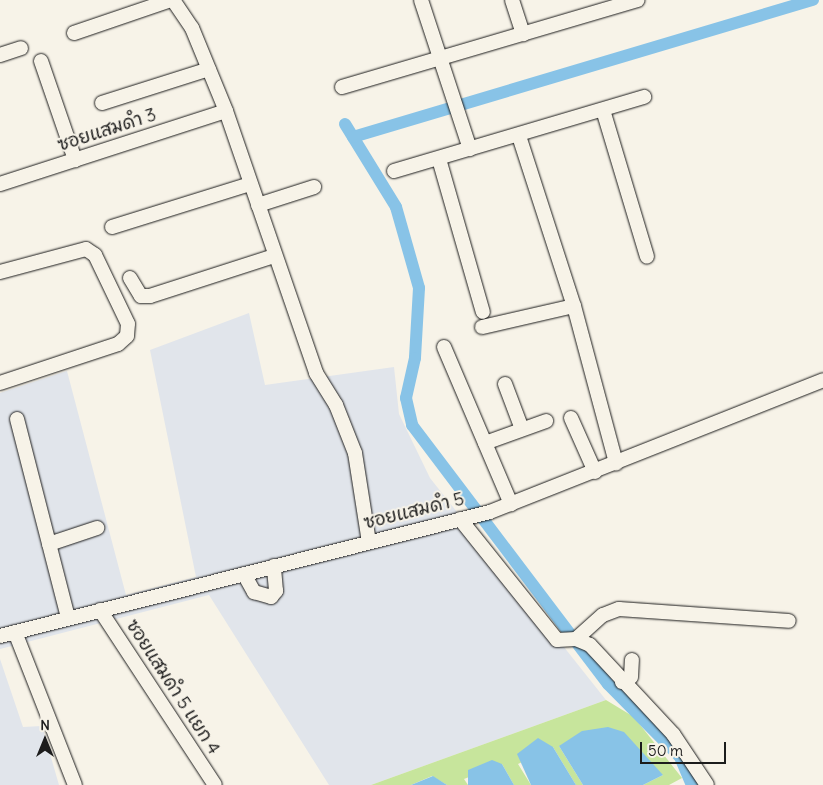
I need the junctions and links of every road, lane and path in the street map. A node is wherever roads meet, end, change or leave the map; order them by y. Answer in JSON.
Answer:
{"nodes":[{"id":1,"x":172,"y":0,"type":"edge"},
{"id":2,"x":421,"y":0,"type":"edge"},
{"id":3,"x":512,"y":0,"type":"edge"},
{"id":4,"x":636,"y":0,"type":"edge"},
{"id":5,"x":598,"y":5,"type":"edge"},
{"id":6,"x":74,"y":33,"type":"dead end"},
{"id":7,"x":523,"y":34,"type":"junction"},
{"id":8,"x":21,"y":48,"type":"dead end"},
{"id":9,"x":0,"y":55,"type":"edge"},
{"id":10,"x":441,"y":56,"type":"junction"},
{"id":11,"x":41,"y":61,"type":"dead end"},
{"id":12,"x":209,"y":69,"type":"junction"},
{"id":13,"x":342,"y":87,"type":"dead end"},
{"id":14,"x":644,"y":98,"type":"dead end"},
{"id":15,"x":102,"y":103,"type":"dead end"},
{"id":16,"x":603,"y":110,"type":"junction"},
{"id":17,"x":226,"y":111,"type":"junction"},
{"id":18,"x":520,"y":136,"type":"junction"},
{"id":19,"x":470,"y":149,"type":"junction"},
{"id":20,"x":439,"y":159,"type":"junction"},
{"id":21,"x":75,"y":160,"type":"junction"},
{"id":22,"x":394,"y":171,"type":"dead end"},
{"id":23,"x":0,"y":184,"type":"edge"},
{"id":24,"x":250,"y":184,"type":"junction"},
{"id":25,"x":314,"y":187,"type":"dead end"},
{"id":26,"x":258,"y":205,"type":"junction"},
{"id":27,"x":112,"y":227,"type":"dead end"},
{"id":28,"x":274,"y":256,"type":"junction"},
{"id":29,"x":647,"y":257,"type":"dead end"},
{"id":30,"x":0,"y":272,"type":"edge"},
{"id":31,"x":130,"y":278,"type":"dead end"},
{"id":32,"x":574,"y":306,"type":"junction"},
{"id":33,"x":483,"y":312,"type":"dead end"},
{"id":34,"x":482,"y":327,"type":"dead end"},
{"id":35,"x":444,"y":347,"type":"dead end"},
{"id":36,"x":823,"y":380,"type":"edge"},
{"id":37,"x":0,"y":383,"type":"edge"},
{"id":38,"x":505,"y":384,"type":"dead end"},
{"id":39,"x":571,"y":418,"type":"dead end"},
{"id":40,"x":17,"y":419,"type":"dead end"},
{"id":41,"x":546,"y":421,"type":"dead end"},
{"id":42,"x":522,"y":429,"type":"junction"},
{"id":43,"x":485,"y":443,"type":"junction"},
{"id":44,"x":616,"y":463,"type":"junction"},
{"id":45,"x":595,"y":472,"type":"junction"},
{"id":46,"x":511,"y":504,"type":"junction"},
{"id":47,"x":460,"y":519,"type":"junction"},
{"id":48,"x":97,"y":528,"type":"dead end"},
{"id":49,"x":369,"y":542,"type":"junction"},
{"id":50,"x":49,"y":544,"type":"junction"},
{"id":51,"x":274,"y":566,"type":"junction"},
{"id":52,"x":244,"y":574,"type":"junction"},
{"id":53,"x":100,"y":610,"type":"junction"},
{"id":54,"x":68,"y":618,"type":"junction"},
{"id":55,"x":789,"y":621,"type":"dead end"},
{"id":56,"x":15,"y":632,"type":"junction"},
{"id":57,"x":0,"y":636,"type":"edge"},
{"id":58,"x":576,"y":639,"type":"junction"},
{"id":59,"x":632,"y":660,"type":"dead end"},
{"id":60,"x":622,"y":682,"type":"junction"},
{"id":61,"x":703,"y":784,"type":"edge"},
{"id":62,"x":75,"y":785,"type":"edge"},
{"id":63,"x":215,"y":785,"type":"edge"}],
"edges":[{"from":1,"to":6,"type":"street"},
{"from":1,"to":12,"type":"street"},
{"from":2,"to":10,"type":"street"},
{"from":3,"to":7,"type":"street"},
{"from":4,"to":5,"type":"street"},
{"from":5,"to":7,"type":"street"},
{"from":7,"to":10,"type":"street"},
{"from":8,"to":9,"type":"street"},
{"from":10,"to":13,"type":"street"},
{"from":10,"to":19,"type":"street"},
{"from":11,"to":21,"type":"street"},
{"from":12,"to":15,"type":"street"},
{"from":12,"to":17,"type":"street"},
{"from":14,"to":16,"type":"street"},
{"from":16,"to":18,"type":"street"},
{"from":16,"to":29,"type":"street"},
{"from":17,"to":21,"type":"street","name":"ซอยแสมดำ 3"},
{"from":17,"to":24,"type":"street"},
{"from":18,"to":19,"type":"street"},
{"from":18,"to":32,"type":"street"},
{"from":19,"to":20,"type":"street"},
{"from":20,"to":22,"type":"street"},
{"from":20,"to":33,"type":"street"},
{"from":21,"to":23,"type":"street","name":"ซอยแสมดำ 3"},
{"from":24,"to":26,"type":"street"},
{"from":24,"to":27,"type":"street"},
{"from":25,"to":26,"type":"street"},
{"from":26,"to":28,"type":"street"},
{"from":28,"to":31,"type":"street"},
{"from":28,"to":49,"type":"street"},
{"from":30,"to":37,"type":"street"},
{"from":32,"to":34,"type":"street"},
{"from":32,"to":44,"type":"street"},
{"from":35,"to":43,"type":"street"},
{"from":36,"to":44,"type":"street","name":"ซอยแสมดำ 5"},
{"from":38,"to":42,"type":"street"},
{"from":39,"to":45,"type":"street"},
{"from":40,"to":50,"type":"street"},
{"from":41,"to":42,"type":"street"},
{"from":42,"to":43,"type":"street"},
{"from":43,"to":46,"type":"street"},
{"from":44,"to":45,"type":"street","name":"ซอยแสมดำ 5"},
{"from":45,"to":46,"type":"street","name":"ซอยแสมดำ 5"},
{"from":46,"to":47,"type":"street","name":"ซอยแสมดำ 5"},
{"from":47,"to":49,"type":"street","name":"ซอยแสมดำ 5"},
{"from":47,"to":58,"type":"street"},
{"from":48,"to":50,"type":"street"},
{"from":49,"to":51,"type":"street","name":"ซอยแสมดำ 5"},
{"from":50,"to":54,"type":"street"},
{"from":51,"to":52,"type":"street","name":"ซอยแสมดำ 5"},
{"from":51,"to":52,"type":"street"},
{"from":52,"to":53,"type":"street","name":"ซอยแสมดำ 5"},
{"from":53,"to":54,"type":"street","name":"ซอยแสมดำ 5"},
{"from":53,"to":63,"type":"street","name":"ซอยแสมดำ 5 แยก 4"},
{"from":54,"to":56,"type":"street","name":"ซอยแสมดำ 5"},
{"from":55,"to":58,"type":"street"},
{"from":56,"to":57,"type":"street","name":"ซอยแสมดำ 5"},
{"from":56,"to":62,"type":"street"},
{"from":58,"to":60,"type":"street"},
{"from":59,"to":60,"type":"street"},
{"from":60,"to":61,"type":"street"}]}
